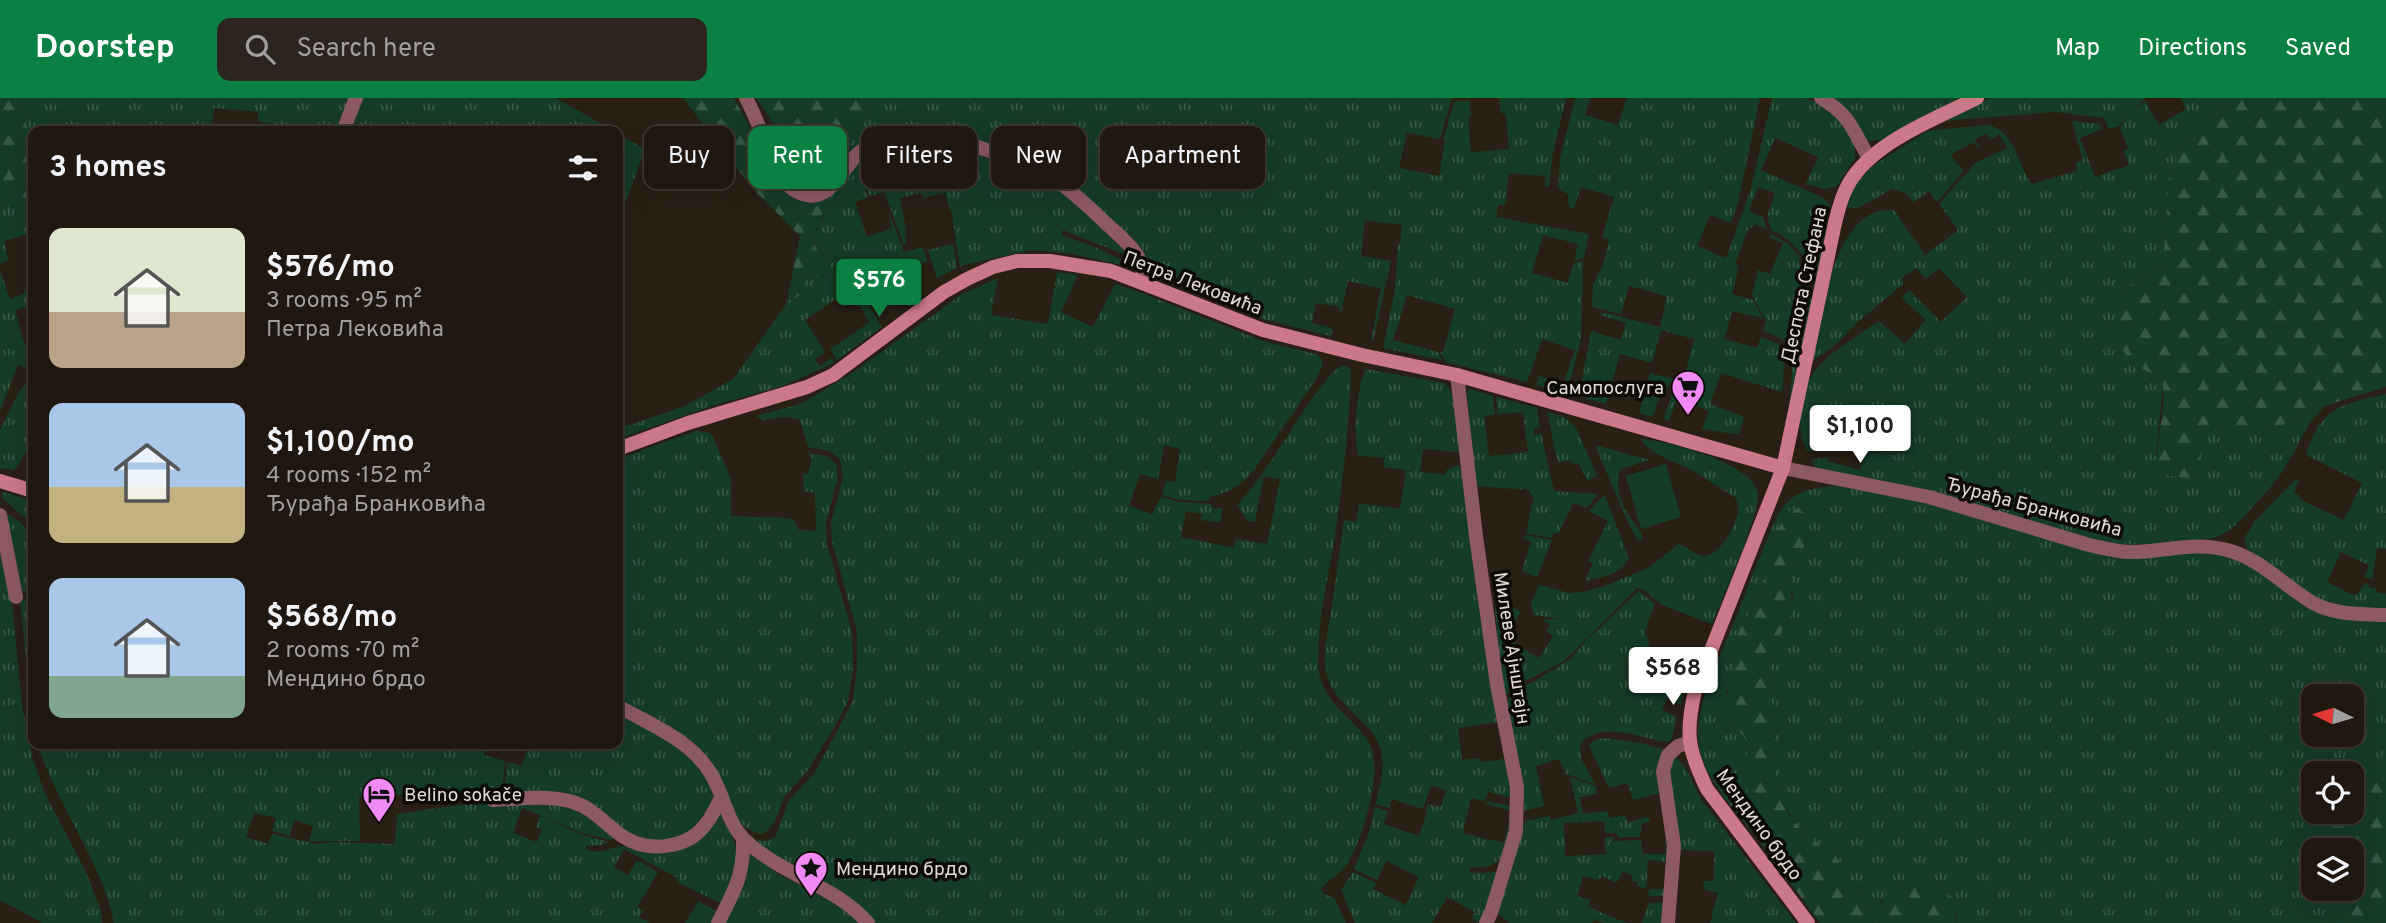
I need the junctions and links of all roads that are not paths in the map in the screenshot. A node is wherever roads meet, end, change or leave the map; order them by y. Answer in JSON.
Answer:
{"nodes":[{"id":1,"x":356,"y":98,"type":"edge"},
{"id":2,"x":746,"y":98,"type":"edge"},
{"id":3,"x":1821,"y":98,"type":"edge"},
{"id":4,"x":1977,"y":98,"type":"edge"},
{"id":5,"x":346,"y":126,"type":"edge"},
{"id":6,"x":1869,"y":158,"type":"junction"},
{"id":7,"x":1142,"y":282,"type":"junction"},
{"id":8,"x":1457,"y":375,"type":"junction"},
{"id":9,"x":623,"y":447,"type":"edge"},
{"id":10,"x":1783,"y":468,"type":"junction"},
{"id":11,"x":0,"y":481,"type":"edge"},
{"id":12,"x":28,"y":489,"type":"edge"},
{"id":13,"x":0,"y":515,"type":"edge"},
{"id":14,"x":16,"y":597,"type":"dead end"},
{"id":15,"x":2386,"y":615,"type":"edge"},
{"id":16,"x":623,"y":709,"type":"edge"},
{"id":17,"x":1688,"y":743,"type":"junction"},
{"id":18,"x":722,"y":797,"type":"junction"},
{"id":19,"x":492,"y":800,"type":"dead end"},
{"id":20,"x":743,"y":839,"type":"junction"},
{"id":21,"x":718,"y":923,"type":"edge"},
{"id":22,"x":868,"y":923,"type":"edge"},
{"id":23,"x":1486,"y":923,"type":"edge"},
{"id":24,"x":1668,"y":923,"type":"edge"},
{"id":25,"x":1808,"y":923,"type":"edge"}],
"edges":[{"from":1,"to":5,"type":"street"},
{"from":2,"to":7,"type":"street"},
{"from":3,"to":6,"type":"street"},
{"from":4,"to":6,"type":"street","name":"Деспота Стефана"},
{"from":6,"to":10,"type":"street","name":"Деспота Стефана"},
{"from":7,"to":8,"type":"street","name":"Петра Лековића"},
{"from":7,"to":9,"type":"street","name":"Петра Лековића"},
{"from":8,"to":10,"type":"street","name":"Петра Лековића"},
{"from":8,"to":23,"type":"street","name":"Милеве Ајнштајн"},
{"from":10,"to":15,"type":"street","name":"Ђурађа Бранковића"},
{"from":10,"to":17,"type":"street","name":"Мендино брдо"},
{"from":11,"to":12,"type":"street"},
{"from":13,"to":14,"type":"street"},
{"from":16,"to":18,"type":"street"},
{"from":17,"to":24,"type":"street"},
{"from":17,"to":25,"type":"street","name":"Мендино брдо"},
{"from":18,"to":19,"type":"street"},
{"from":18,"to":20,"type":"street"},
{"from":20,"to":21,"type":"street"},
{"from":20,"to":22,"type":"street"}]}
